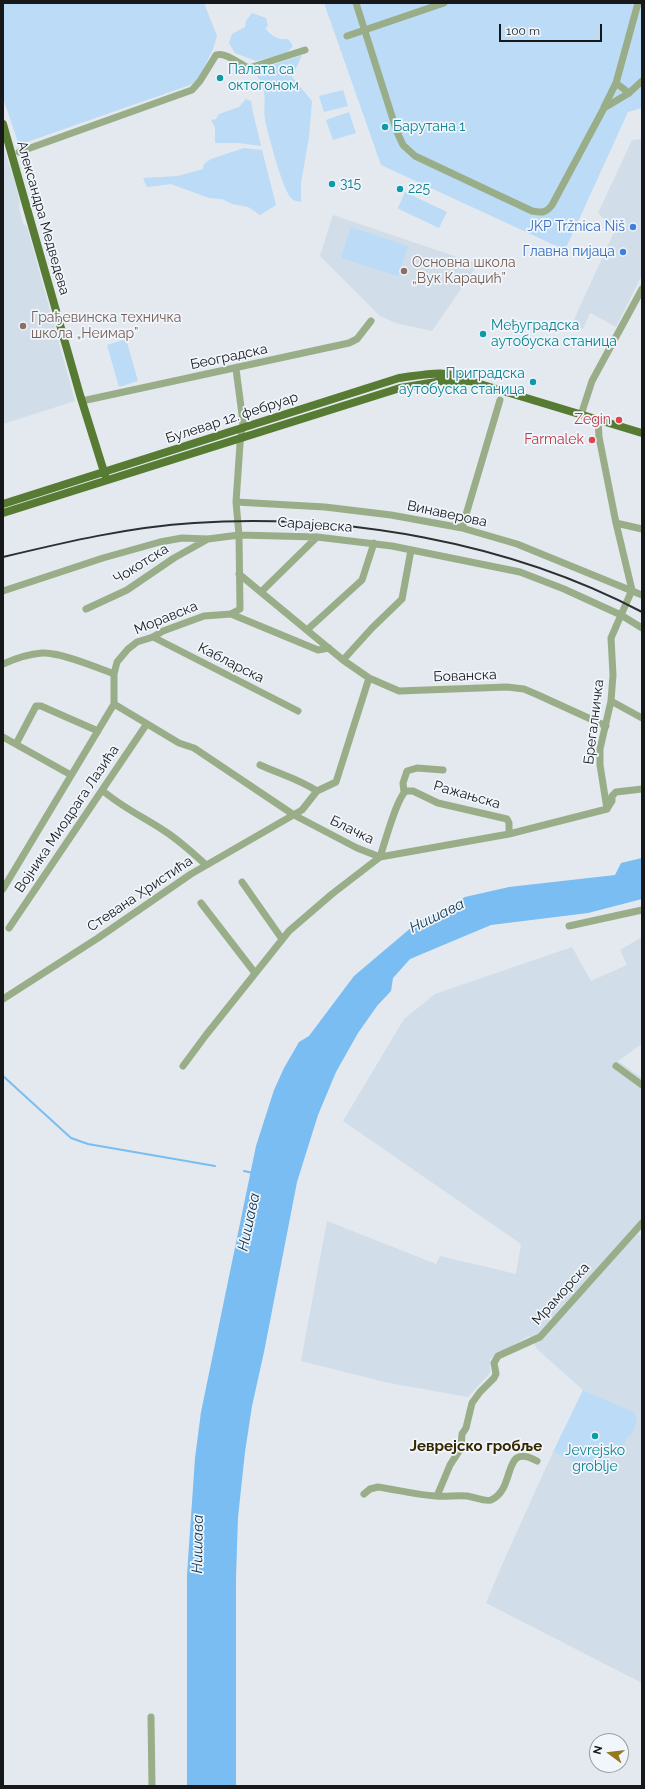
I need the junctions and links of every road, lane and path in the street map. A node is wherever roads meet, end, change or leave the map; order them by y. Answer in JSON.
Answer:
{"nodes":[{"id":1,"x":356,"y":3,"type":"edge"},
{"id":2,"x":444,"y":3,"type":"edge"},
{"id":3,"x":638,"y":3,"type":"edge"},
{"id":4,"x":364,"y":29,"type":"junction"},
{"id":5,"x":347,"y":36,"type":"dead end"},
{"id":6,"x":305,"y":50,"type":"dead end"},
{"id":7,"x":642,"y":81,"type":"edge"},
{"id":8,"x":616,"y":84,"type":"junction"},
{"id":9,"x":629,"y":93,"type":"junction"},
{"id":10,"x":604,"y":108,"type":"junction"},
{"id":11,"x":3,"y":124,"type":"edge"},
{"id":12,"x":19,"y":152,"type":"dead end"},
{"id":13,"x":642,"y":289,"type":"edge"},
{"id":14,"x":371,"y":321,"type":"dead end"},
{"id":15,"x":236,"y":369,"type":"junction"},
{"id":16,"x":500,"y":400,"type":"dead end"},
{"id":17,"x":82,"y":402,"type":"junction"},
{"id":18,"x":581,"y":415,"type":"junction"},
{"id":19,"x":598,"y":420,"type":"junction"},
{"id":20,"x":242,"y":433,"type":"junction"},
{"id":21,"x":642,"y":433,"type":"edge"},
{"id":22,"x":104,"y":471,"type":"junction"},
{"id":23,"x":107,"y":480,"type":"junction"},
{"id":24,"x":236,"y":502,"type":"junction"},
{"id":25,"x":3,"y":504,"type":"edge"},
{"id":26,"x":3,"y":513,"type":"edge"},
{"id":27,"x":616,"y":523,"type":"junction"},
{"id":28,"x":462,"y":528,"type":"junction"},
{"id":29,"x":642,"y":529,"type":"edge"},
{"id":30,"x":239,"y":535,"type":"junction"},
{"id":31,"x":317,"y":537,"type":"junction"},
{"id":32,"x":208,"y":539,"type":"junction"},
{"id":33,"x":374,"y":543,"type":"junction"},
{"id":34,"x":411,"y":550,"type":"junction"},
{"id":35,"x":239,"y":574,"type":"junction"},
{"id":36,"x":632,"y":590,"type":"junction"},
{"id":37,"x":3,"y":591,"type":"edge"},
{"id":38,"x":261,"y":592,"type":"junction"},
{"id":39,"x":642,"y":596,"type":"edge"},
{"id":40,"x":86,"y":609,"type":"dead end"},
{"id":41,"x":231,"y":614,"type":"junction"},
{"id":42,"x":621,"y":616,"type":"junction"},
{"id":43,"x":642,"y":628,"type":"edge"},
{"id":44,"x":307,"y":630,"type":"junction"},
{"id":45,"x":154,"y":637,"type":"junction"},
{"id":46,"x":329,"y":648,"type":"junction"},
{"id":47,"x":343,"y":660,"type":"junction"},
{"id":48,"x":3,"y":664,"type":"edge"},
{"id":49,"x":114,"y":674,"type":"junction"},
{"id":50,"x":369,"y":678,"type":"junction"},
{"id":51,"x":611,"y":701,"type":"junction"},
{"id":52,"x":114,"y":704,"type":"junction"},
{"id":53,"x":298,"y":711,"type":"dead end"},
{"id":54,"x":642,"y":718,"type":"edge"},
{"id":55,"x":146,"y":725,"type":"junction"},
{"id":56,"x":606,"y":726,"type":"junction"},
{"id":57,"x":98,"y":731,"type":"junction"},
{"id":58,"x":3,"y":737,"type":"edge"},
{"id":59,"x":16,"y":744,"type":"junction"},
{"id":60,"x":260,"y":765,"type":"dead end"},
{"id":61,"x":443,"y":770,"type":"dead end"},
{"id":62,"x":71,"y":775,"type":"junction"},
{"id":63,"x":642,"y":788,"type":"edge"},
{"id":64,"x":102,"y":790,"type":"junction"},
{"id":65,"x":317,"y":791,"type":"junction"},
{"id":66,"x":404,"y":792,"type":"junction"},
{"id":67,"x":607,"y":808,"type":"junction"},
{"id":68,"x":294,"y":814,"type":"junction"},
{"id":69,"x":509,"y":834,"type":"junction"},
{"id":70,"x":380,"y":858,"type":"junction"},
{"id":71,"x":206,"y":865,"type":"junction"},
{"id":72,"x":242,"y":882,"type":"dead end"},
{"id":73,"x":3,"y":890,"type":"edge"},
{"id":74,"x":201,"y":903,"type":"dead end"},
{"id":75,"x":642,"y":910,"type":"edge"},
{"id":76,"x":569,"y":926,"type":"dead end"},
{"id":77,"x":9,"y":928,"type":"dead end"},
{"id":78,"x":282,"y":939,"type":"junction"},
{"id":79,"x":255,"y":973,"type":"junction"},
{"id":80,"x":3,"y":999,"type":"edge"},
{"id":81,"x":183,"y":1066,"type":"dead end"},
{"id":82,"x":616,"y":1066,"type":"dead end"},
{"id":83,"x":642,"y":1085,"type":"edge"},
{"id":84,"x":642,"y":1223,"type":"edge"},
{"id":85,"x":537,"y":1461,"type":"dead end"},
{"id":86,"x":364,"y":1494,"type":"dead end"},
{"id":87,"x":437,"y":1496,"type":"junction"},
{"id":88,"x":151,"y":1718,"type":"dead end"},
{"id":89,"x":152,"y":1786,"type":"edge"}],
"edges":[{"from":1,"to":4,"type":"street"},
{"from":2,"to":4,"type":"street"},
{"from":3,"to":8,"type":"street"},
{"from":4,"to":5,"type":"street"},
{"from":4,"to":10,"type":"street"},
{"from":6,"to":12,"type":"street"},
{"from":7,"to":9,"type":"street"},
{"from":8,"to":9,"type":"street"},
{"from":8,"to":10,"type":"street"},
{"from":9,"to":10,"type":"street"},
{"from":11,"to":17,"type":"main road","name":"Александра Медведева"},
{"from":13,"to":18,"type":"street"},
{"from":14,"to":15,"type":"street","name":"Београдска"},
{"from":15,"to":17,"type":"street","name":"Београдска"},
{"from":15,"to":20,"type":"street"},
{"from":16,"to":28,"type":"street"},
{"from":17,"to":22,"type":"main road","name":"Александра Медведева"},
{"from":18,"to":19,"type":"main road","name":"Булевар 12. фебруар"},
{"from":18,"to":20,"type":"main road","name":"Булевар 12. фебруар"},
{"from":19,"to":21,"type":"main road","name":"Булевар 12. фебруар"},
{"from":19,"to":27,"type":"street"},
{"from":20,"to":22,"type":"main road","name":"Булевар 12. фебруар"},
{"from":20,"to":23,"type":"main road","name":"Булевар 12. фебруар"},
{"from":20,"to":24,"type":"street"},
{"from":22,"to":23,"type":"main road","name":"Александра Медведева"},
{"from":22,"to":25,"type":"main road","name":"Булевар 12. фебруар"},
{"from":23,"to":26,"type":"main road","name":"Булевар 12. фебруар"},
{"from":24,"to":28,"type":"street","name":"Винаверова"},
{"from":24,"to":30,"type":"street"},
{"from":27,"to":29,"type":"street"},
{"from":27,"to":36,"type":"street"},
{"from":28,"to":36,"type":"street","name":"Винаверова"},
{"from":30,"to":31,"type":"street","name":"Сарајевска"},
{"from":30,"to":32,"type":"street","name":"Сарајевска"},
{"from":30,"to":35,"type":"street"},
{"from":31,"to":33,"type":"street","name":"Сарајевска"},
{"from":31,"to":38,"type":"street"},
{"from":32,"to":37,"type":"street","name":"Сарајевска"},
{"from":32,"to":40,"type":"street","name":"Чокотска"},
{"from":33,"to":34,"type":"street","name":"Сарајевска"},
{"from":33,"to":44,"type":"street"},
{"from":34,"to":42,"type":"street","name":"Сарајевска"},
{"from":34,"to":47,"type":"street"},
{"from":35,"to":38,"type":"street","name":"Бованска"},
{"from":35,"to":41,"type":"street"},
{"from":36,"to":39,"type":"street","name":"Винаверова"},
{"from":36,"to":42,"type":"street","name":"Брегалничка"},
{"from":38,"to":44,"type":"street","name":"Бованска"},
{"from":41,"to":45,"type":"street","name":"Моравска"},
{"from":41,"to":46,"type":"street"},
{"from":42,"to":43,"type":"street","name":"Сарајевска"},
{"from":42,"to":51,"type":"street","name":"Брегалничка"},
{"from":44,"to":46,"type":"street","name":"Бованска"},
{"from":45,"to":49,"type":"street","name":"Моравска"},
{"from":45,"to":53,"type":"street","name":"Кабларска"},
{"from":46,"to":47,"type":"street","name":"Бованска"},
{"from":47,"to":50,"type":"street","name":"Бованска"},
{"from":48,"to":49,"type":"street"},
{"from":49,"to":52,"type":"street","name":"Моравска"},
{"from":50,"to":56,"type":"street","name":"Бованска"},
{"from":50,"to":65,"type":"street"},
{"from":51,"to":54,"type":"street"},
{"from":51,"to":56,"type":"street","name":"Брегалничка"},
{"from":52,"to":55,"type":"street","name":"Блачка"},
{"from":52,"to":57,"type":"street"},
{"from":55,"to":64,"type":"street","name":"Војника Миодрага Лазића"},
{"from":55,"to":68,"type":"street","name":"Блачка"},
{"from":56,"to":67,"type":"street","name":"Брегалничка"},
{"from":57,"to":59,"type":"street"},
{"from":57,"to":62,"type":"street"},
{"from":58,"to":59,"type":"street"},
{"from":59,"to":62,"type":"street"},
{"from":60,"to":65,"type":"street"},
{"from":61,"to":66,"type":"street"},
{"from":62,"to":73,"type":"street"},
{"from":63,"to":67,"type":"street"},
{"from":64,"to":71,"type":"street"},
{"from":64,"to":77,"type":"street","name":"Војника Миодрага Лазића"},
{"from":65,"to":68,"type":"street","name":"Стевана Христића"},
{"from":66,"to":69,"type":"street","name":"Ражањска"},
{"from":66,"to":70,"type":"street"},
{"from":67,"to":69,"type":"street","name":"Блачка"},
{"from":68,"to":70,"type":"street","name":"Блачка"},
{"from":68,"to":71,"type":"street","name":"Стевана Христића"},
{"from":69,"to":70,"type":"street","name":"Блачка"},
{"from":70,"to":78,"type":"street"},
{"from":71,"to":80,"type":"street","name":"Стевана Христића"},
{"from":72,"to":78,"type":"street"},
{"from":74,"to":79,"type":"street"},
{"from":75,"to":76,"type":"street"},
{"from":78,"to":79,"type":"street"},
{"from":79,"to":81,"type":"street"},
{"from":82,"to":83,"type":"street"},
{"from":84,"to":87,"type":"street","name":"Мраморска"},
{"from":85,"to":87,"type":"street"},
{"from":86,"to":87,"type":"street"},
{"from":88,"to":89,"type":"street"}]}
